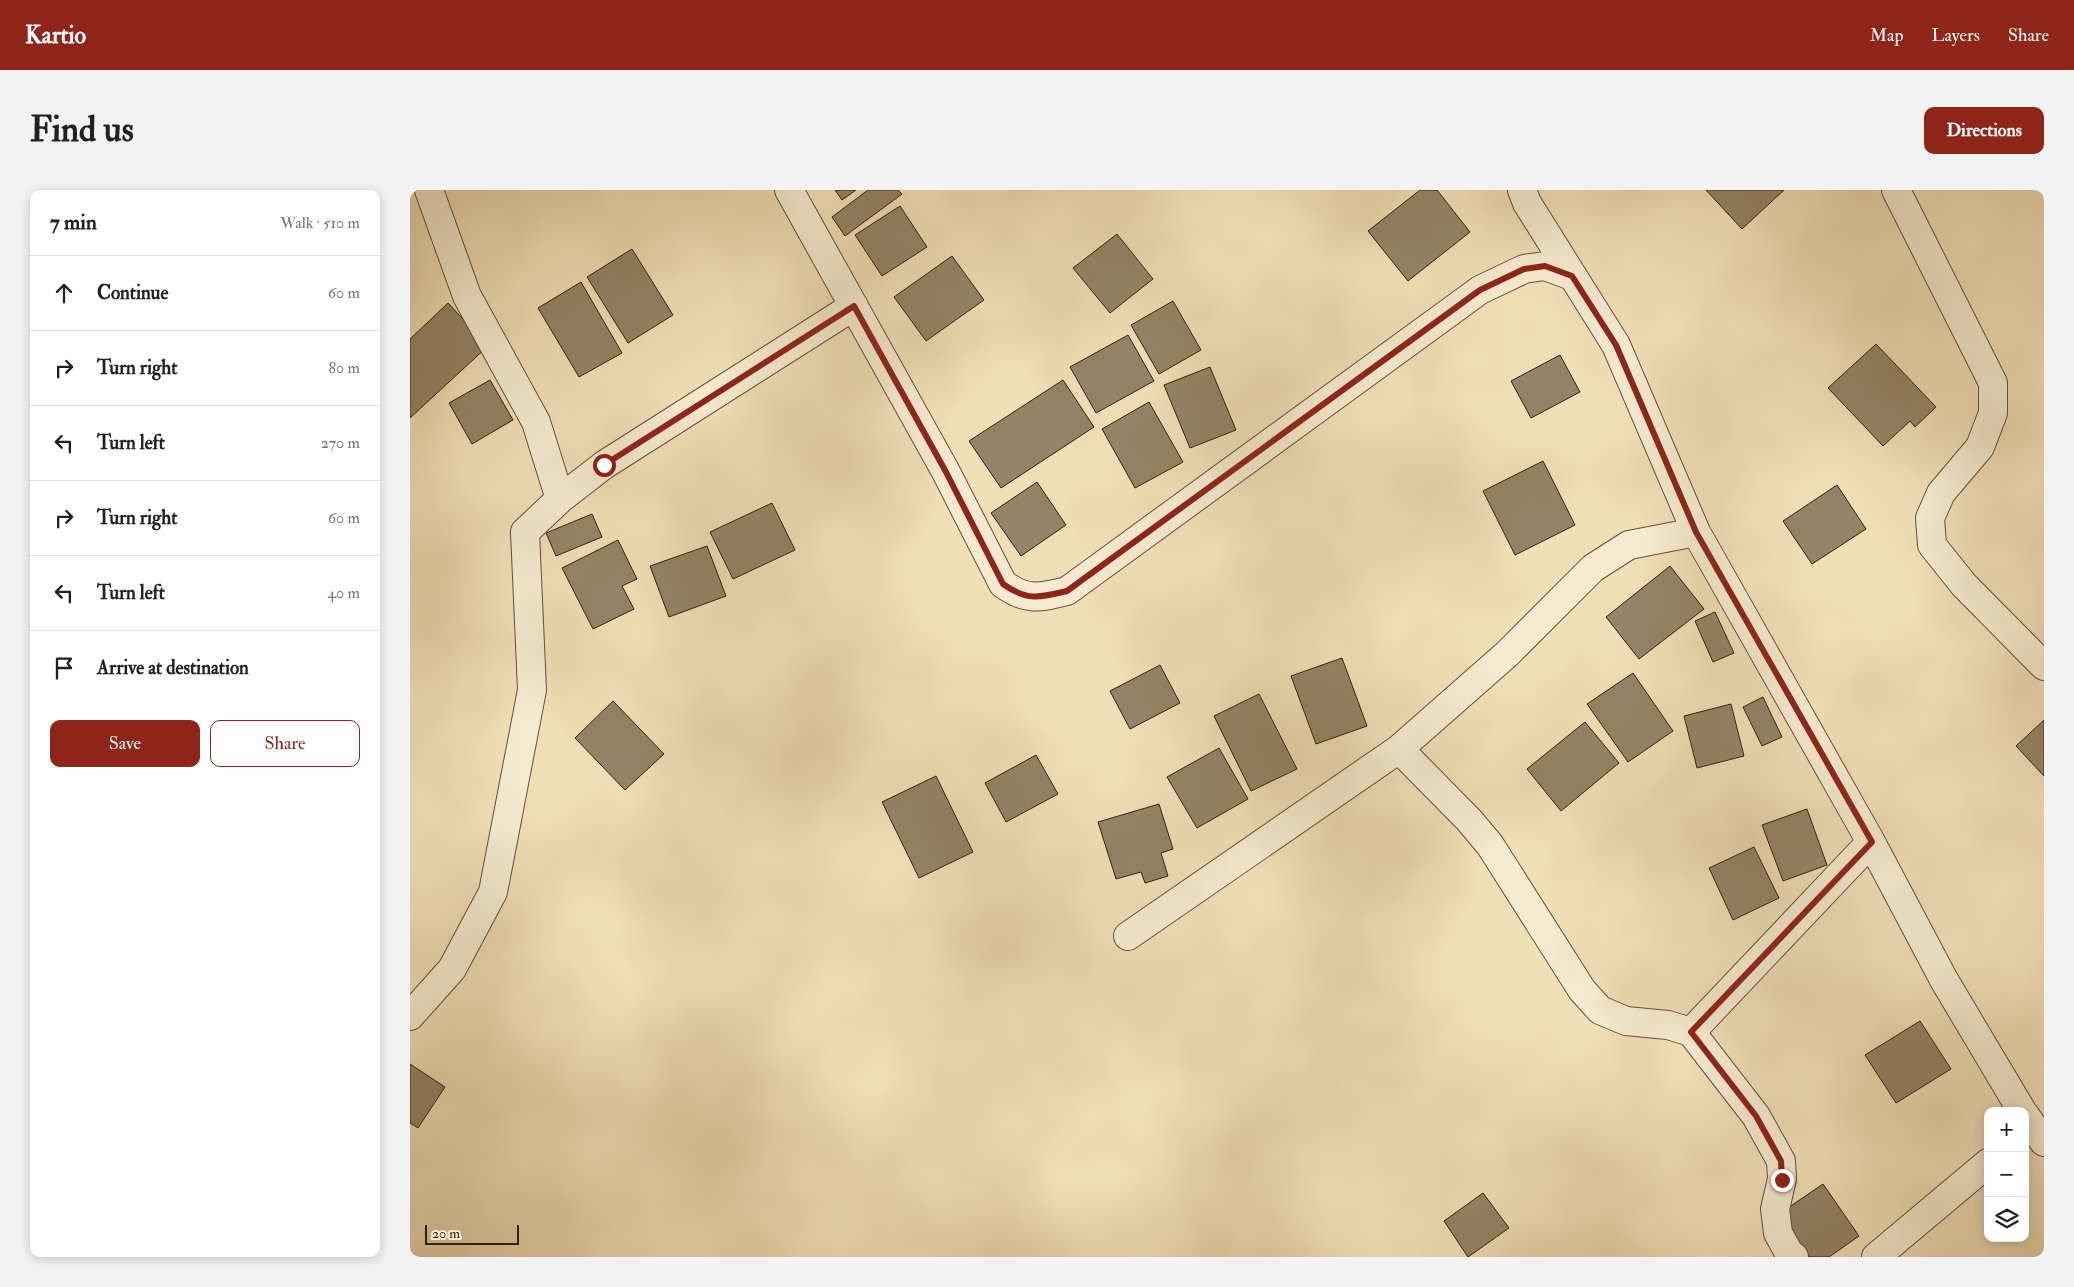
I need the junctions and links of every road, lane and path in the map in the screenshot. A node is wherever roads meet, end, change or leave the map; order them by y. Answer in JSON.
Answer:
{"nodes":[{"id":1,"x":429,"y":190,"type":"edge"},
{"id":2,"x":789,"y":190,"type":"edge"},
{"id":3,"x":1522,"y":190,"type":"edge"},
{"id":4,"x":1896,"y":190,"type":"edge"},
{"id":5,"x":1572,"y":276,"type":"junction"},
{"id":6,"x":854,"y":306,"type":"junction"},
{"id":7,"x":560,"y":499,"type":"junction"},
{"id":8,"x":1696,"y":532,"type":"junction"},
{"id":9,"x":2044,"y":666,"type":"edge"},
{"id":10,"x":1399,"y":750,"type":"junction"},
{"id":11,"x":1872,"y":842,"type":"junction"},
{"id":12,"x":1128,"y":936,"type":"dead end"},
{"id":13,"x":410,"y":1016,"type":"edge"},
{"id":14,"x":1691,"y":1032,"type":"junction"},
{"id":15,"x":2030,"y":1127,"type":"edge"},
{"id":16,"x":1984,"y":1166,"type":"edge"},
{"id":17,"x":1794,"y":1257,"type":"edge"},
{"id":18,"x":1876,"y":1257,"type":"edge"}],
"edges":[{"from":1,"to":7,"type":"street"},
{"from":2,"to":6,"type":"street"},
{"from":3,"to":5,"type":"street"},
{"from":4,"to":9,"type":"street"},
{"from":5,"to":6,"type":"street"},
{"from":5,"to":8,"type":"street"},
{"from":6,"to":7,"type":"street"},
{"from":7,"to":13,"type":"street"},
{"from":8,"to":10,"type":"street"},
{"from":8,"to":11,"type":"street"},
{"from":10,"to":12,"type":"street"},
{"from":10,"to":14,"type":"street"},
{"from":11,"to":14,"type":"street"},
{"from":11,"to":15,"type":"street"},
{"from":14,"to":17,"type":"street"},
{"from":16,"to":18,"type":"street"}]}
